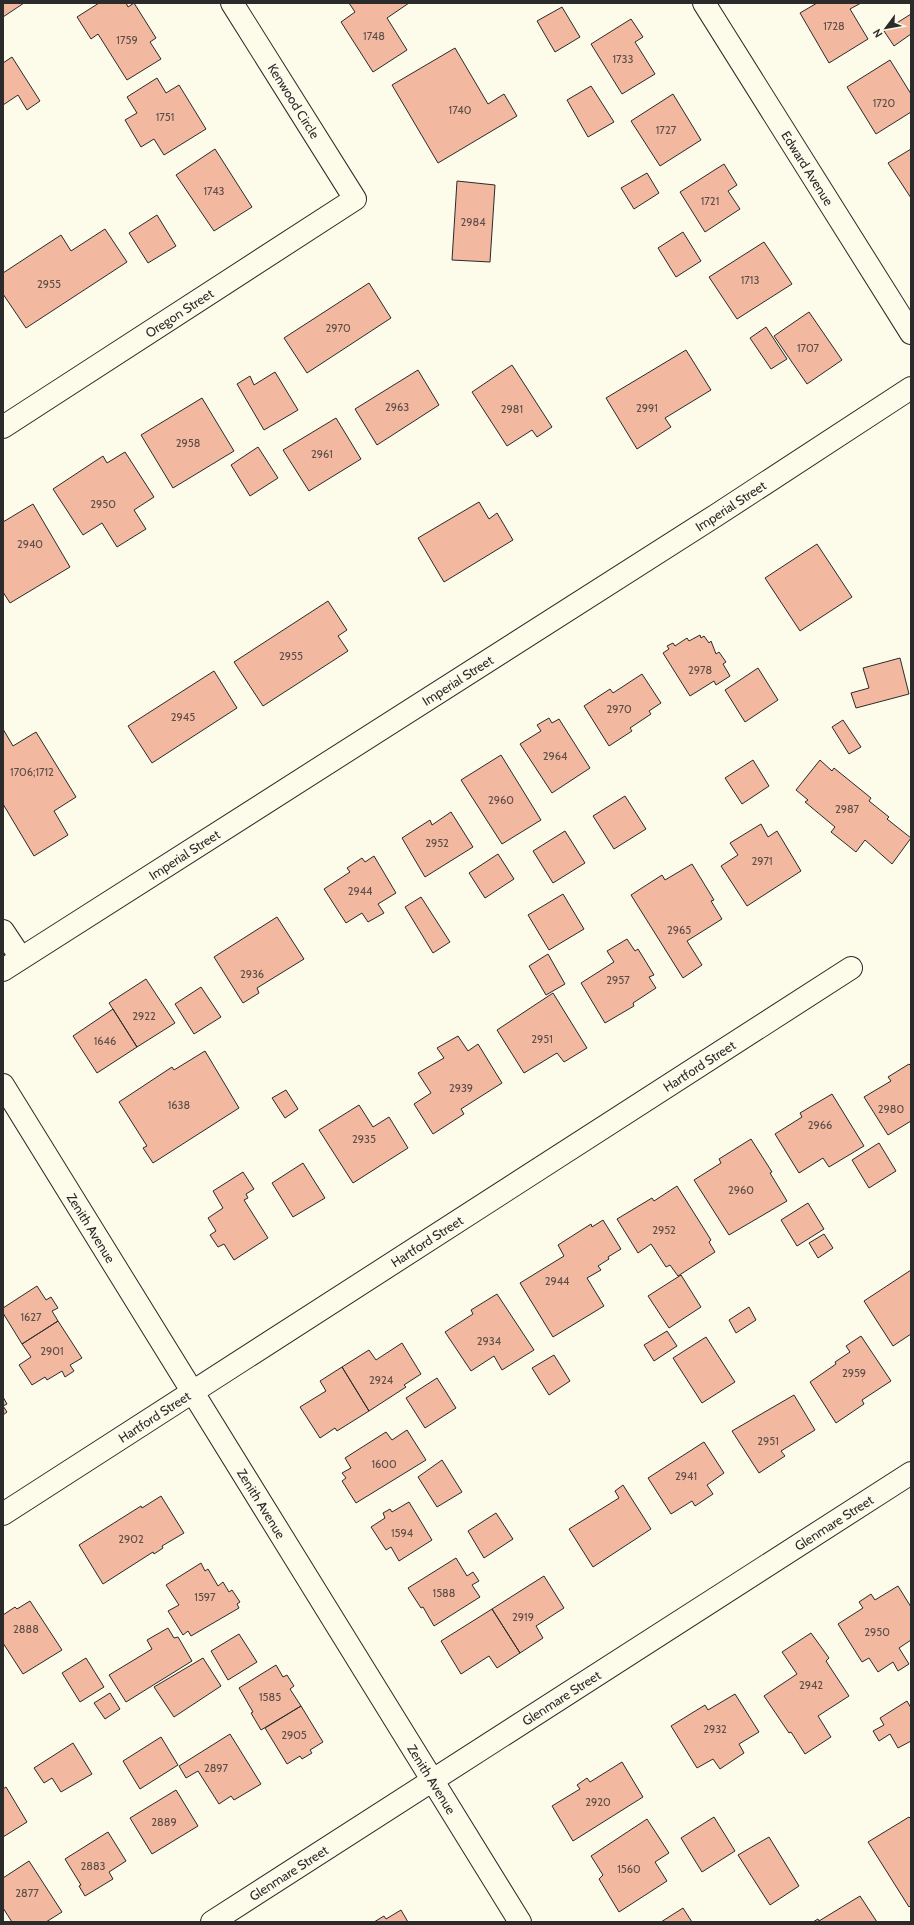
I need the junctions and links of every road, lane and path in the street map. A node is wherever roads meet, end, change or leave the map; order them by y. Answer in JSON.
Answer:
{"nodes":[{"id":1,"x":232,"y":3,"type":"edge"},
{"id":2,"x":704,"y":3,"type":"edge"},
{"id":3,"x":355,"y":199,"type":"joint"},
{"id":4,"x":911,"y":333,"type":"edge"},
{"id":5,"x":911,"y":388,"type":"edge"},
{"id":6,"x":3,"y":427,"type":"edge"},
{"id":7,"x":3,"y":931,"type":"edge"},
{"id":8,"x":12,"y":964,"type":"edge"},
{"id":9,"x":851,"y":968,"type":"dead end"},
{"id":10,"x":3,"y":1085,"type":"edge"},
{"id":11,"x":192,"y":1392,"type":"junction"},
{"id":12,"x":911,"y":1473,"type":"edge"},
{"id":13,"x":3,"y":1514,"type":"edge"},
{"id":14,"x":432,"y":1780,"type":"junction"},
{"id":15,"x":212,"y":1922,"type":"edge"},
{"id":16,"x":520,"y":1922,"type":"edge"}],
"edges":[{"from":1,"to":3,"type":"street","name":"Kenwood Circle"},
{"from":2,"to":4,"type":"street","name":"Edward Avenue"},
{"from":3,"to":6,"type":"street","name":"Oregon Street"},
{"from":5,"to":8,"type":"street","name":"Imperial Street"},
{"from":7,"to":8,"type":"street"},
{"from":9,"to":11,"type":"street","name":"Hartford Street"},
{"from":10,"to":11,"type":"street","name":"Zenith Avenue"},
{"from":11,"to":13,"type":"street","name":"Hartford Street"},
{"from":11,"to":14,"type":"street","name":"Zenith Avenue"},
{"from":12,"to":14,"type":"street","name":"Glenmare Street"},
{"from":14,"to":15,"type":"street","name":"Glenmare Street"},
{"from":14,"to":16,"type":"street","name":"Zenith Avenue"}]}
